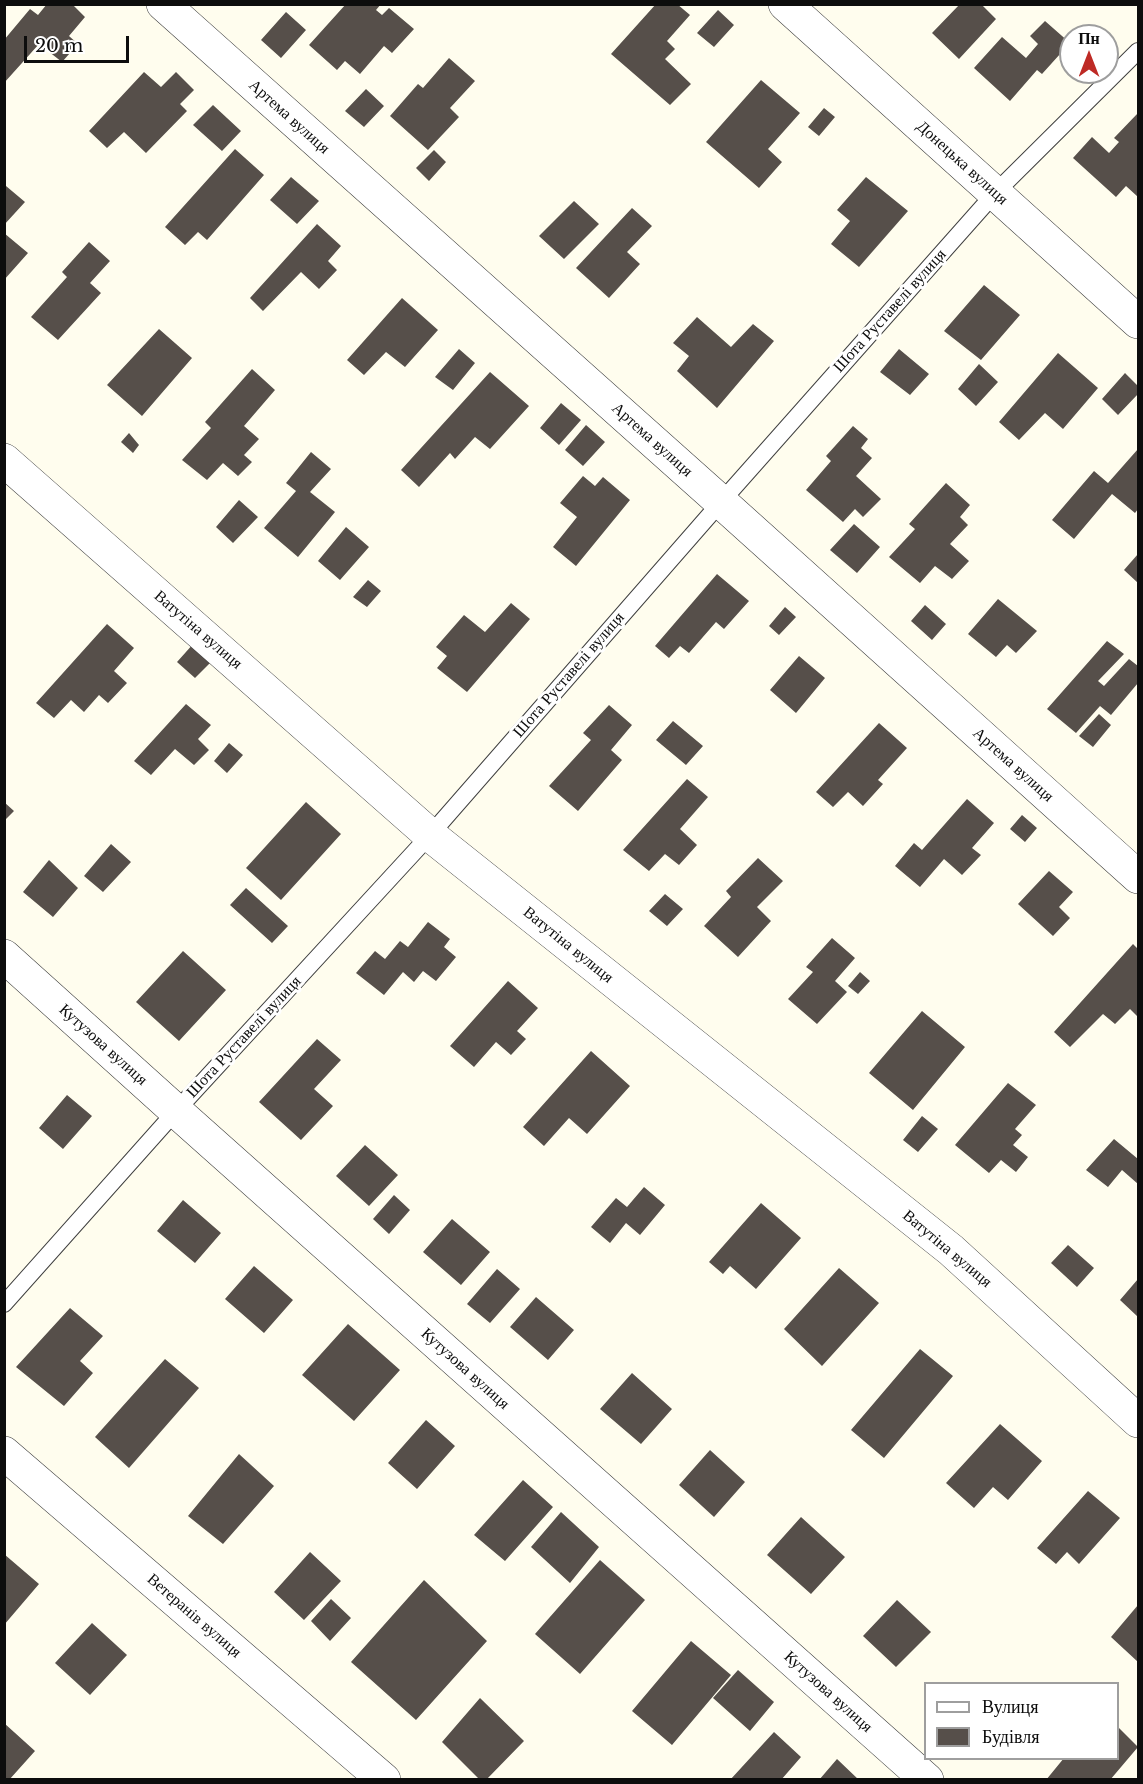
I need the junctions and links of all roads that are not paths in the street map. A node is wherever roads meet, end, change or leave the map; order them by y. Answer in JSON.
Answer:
{"nodes":[{"id":1,"x":163,"y":4,"type":"edge"},
{"id":2,"x":785,"y":4,"type":"edge"},
{"id":3,"x":1138,"y":51,"type":"edge"},
{"id":4,"x":995,"y":193,"type":"junction"},
{"id":5,"x":1138,"y":322,"type":"edge"},
{"id":6,"x":4,"y":460,"type":"edge"},
{"id":7,"x":721,"y":502,"type":"junction"},
{"id":8,"x":430,"y":835,"type":"junction"},
{"id":9,"x":1138,"y":877,"type":"edge"},
{"id":10,"x":4,"y":956,"type":"edge"},
{"id":11,"x":176,"y":1111,"type":"junction"},
{"id":12,"x":4,"y":1304,"type":"edge"},
{"id":13,"x":1138,"y":1421,"type":"edge"},
{"id":14,"x":4,"y":1453,"type":"edge"},
{"id":15,"x":384,"y":1779,"type":"edge"},
{"id":16,"x":927,"y":1779,"type":"edge"}],
"edges":[{"from":1,"to":7,"type":"street","name":"Артема вулиця"},
{"from":2,"to":4,"type":"street","name":"Донецька вулиця"},
{"from":3,"to":4,"type":"lane","name":"Шота Руставелі вулиця"},
{"from":4,"to":5,"type":"street","name":"Донецька вулиця"},
{"from":4,"to":7,"type":"lane","name":"Шота Руставелі вулиця"},
{"from":6,"to":8,"type":"street","name":"Ватутіна вулиця"},
{"from":7,"to":8,"type":"lane","name":"Шота Руставелі вулиця"},
{"from":7,"to":9,"type":"street","name":"Артема вулиця"},
{"from":8,"to":11,"type":"lane","name":"Шота Руставелі вулиця"},
{"from":8,"to":13,"type":"street","name":"Ватутіна вулиця"},
{"from":10,"to":11,"type":"street","name":"Кутузова вулиця"},
{"from":11,"to":12,"type":"lane","name":"Шота Руставелі вулиця"},
{"from":11,"to":16,"type":"street","name":"Кутузова вулиця"},
{"from":14,"to":15,"type":"street","name":"Ветеранів вулиця"}]}
